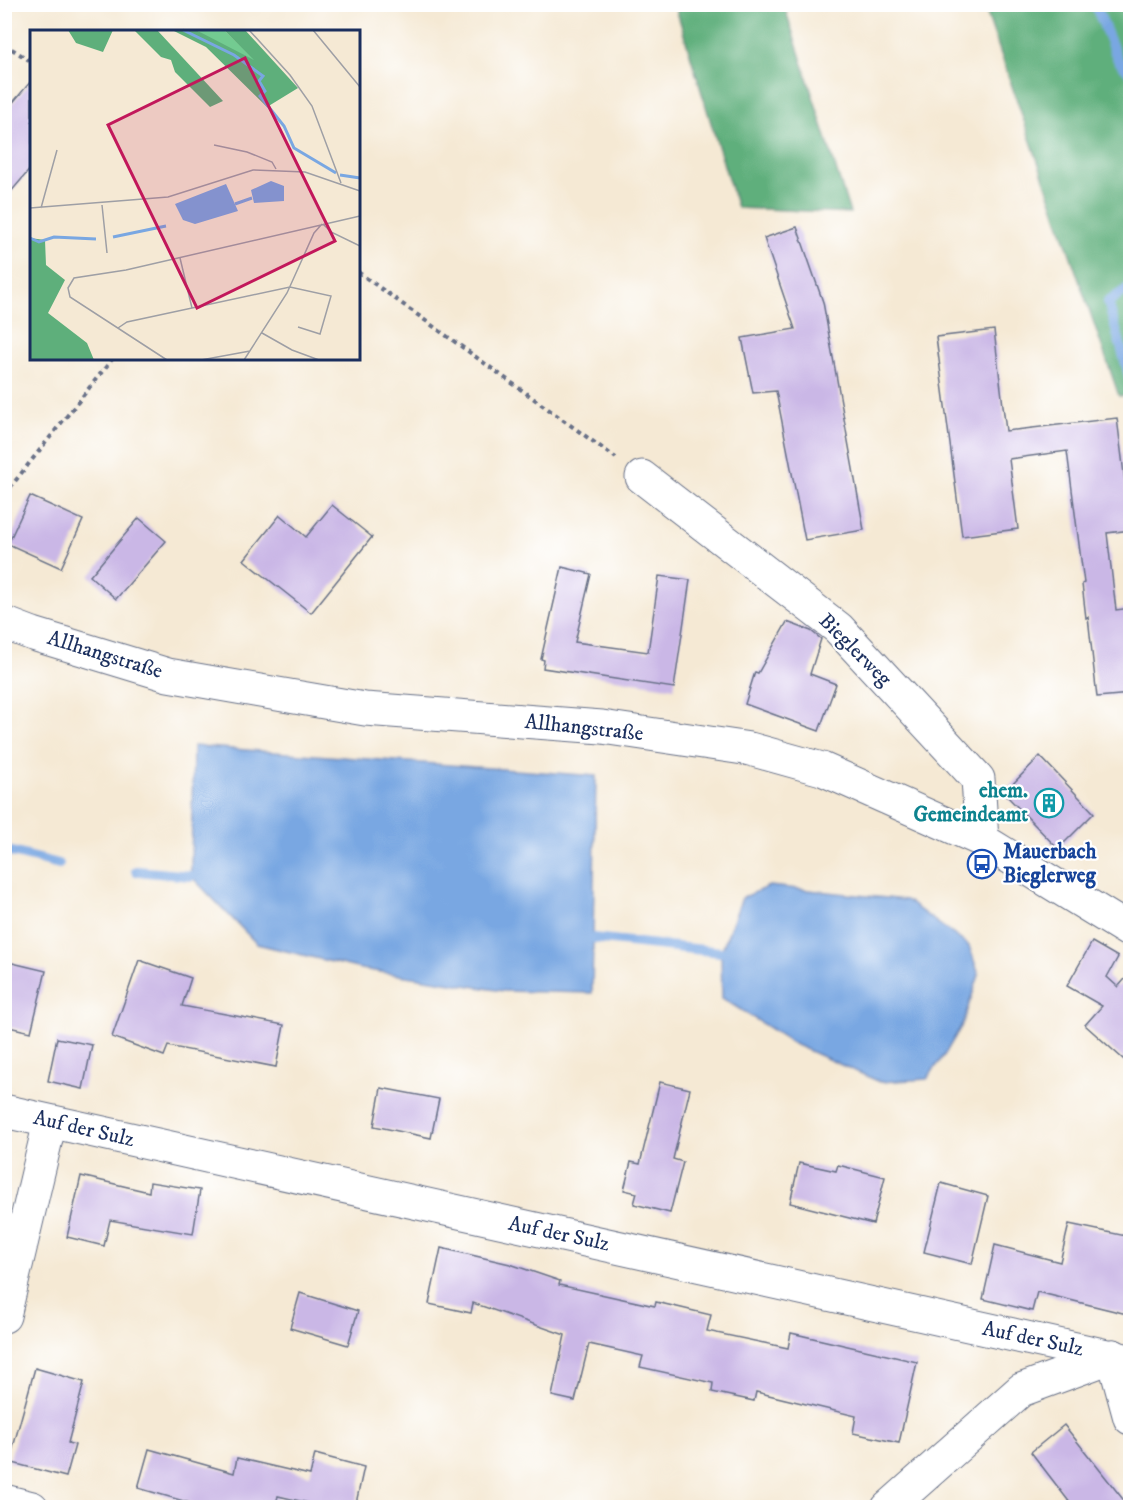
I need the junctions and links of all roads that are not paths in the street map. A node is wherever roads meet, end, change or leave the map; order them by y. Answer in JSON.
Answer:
{"nodes":[{"id":1,"x":642,"y":477,"type":"road end"},
{"id":2,"x":4,"y":623,"type":"edge"},
{"id":3,"x":981,"y":840,"type":"junction"},
{"id":4,"x":1131,"y":932,"type":"edge"},
{"id":5,"x":4,"y":1111,"type":"edge"},
{"id":6,"x":50,"y":1122,"type":"junction"},
{"id":7,"x":4,"y":1316,"type":"edge"},
{"id":8,"x":1122,"y":1358,"type":"edge"},
{"id":9,"x":1131,"y":1418,"type":"edge"},
{"id":10,"x":4,"y":1501,"type":"edge"},
{"id":11,"x":32,"y":1508,"type":"edge"},
{"id":12,"x":888,"y":1508,"type":"edge"}],
"edges":[{"from":1,"to":3,"type":"street","name":"Bieglerweg"},
{"from":2,"to":3,"type":"street","name":"Allhangstraße"},
{"from":3,"to":4,"type":"street","name":"Allhangstraße"},
{"from":5,"to":6,"type":"street","name":"Auf der Sulz"},
{"from":6,"to":7,"type":"street"},
{"from":6,"to":8,"type":"street","name":"Auf der Sulz"},
{"from":8,"to":9,"type":"street"},
{"from":8,"to":12,"type":"street","name":"Auf der Sulz"},
{"from":10,"to":11,"type":"street"}]}
